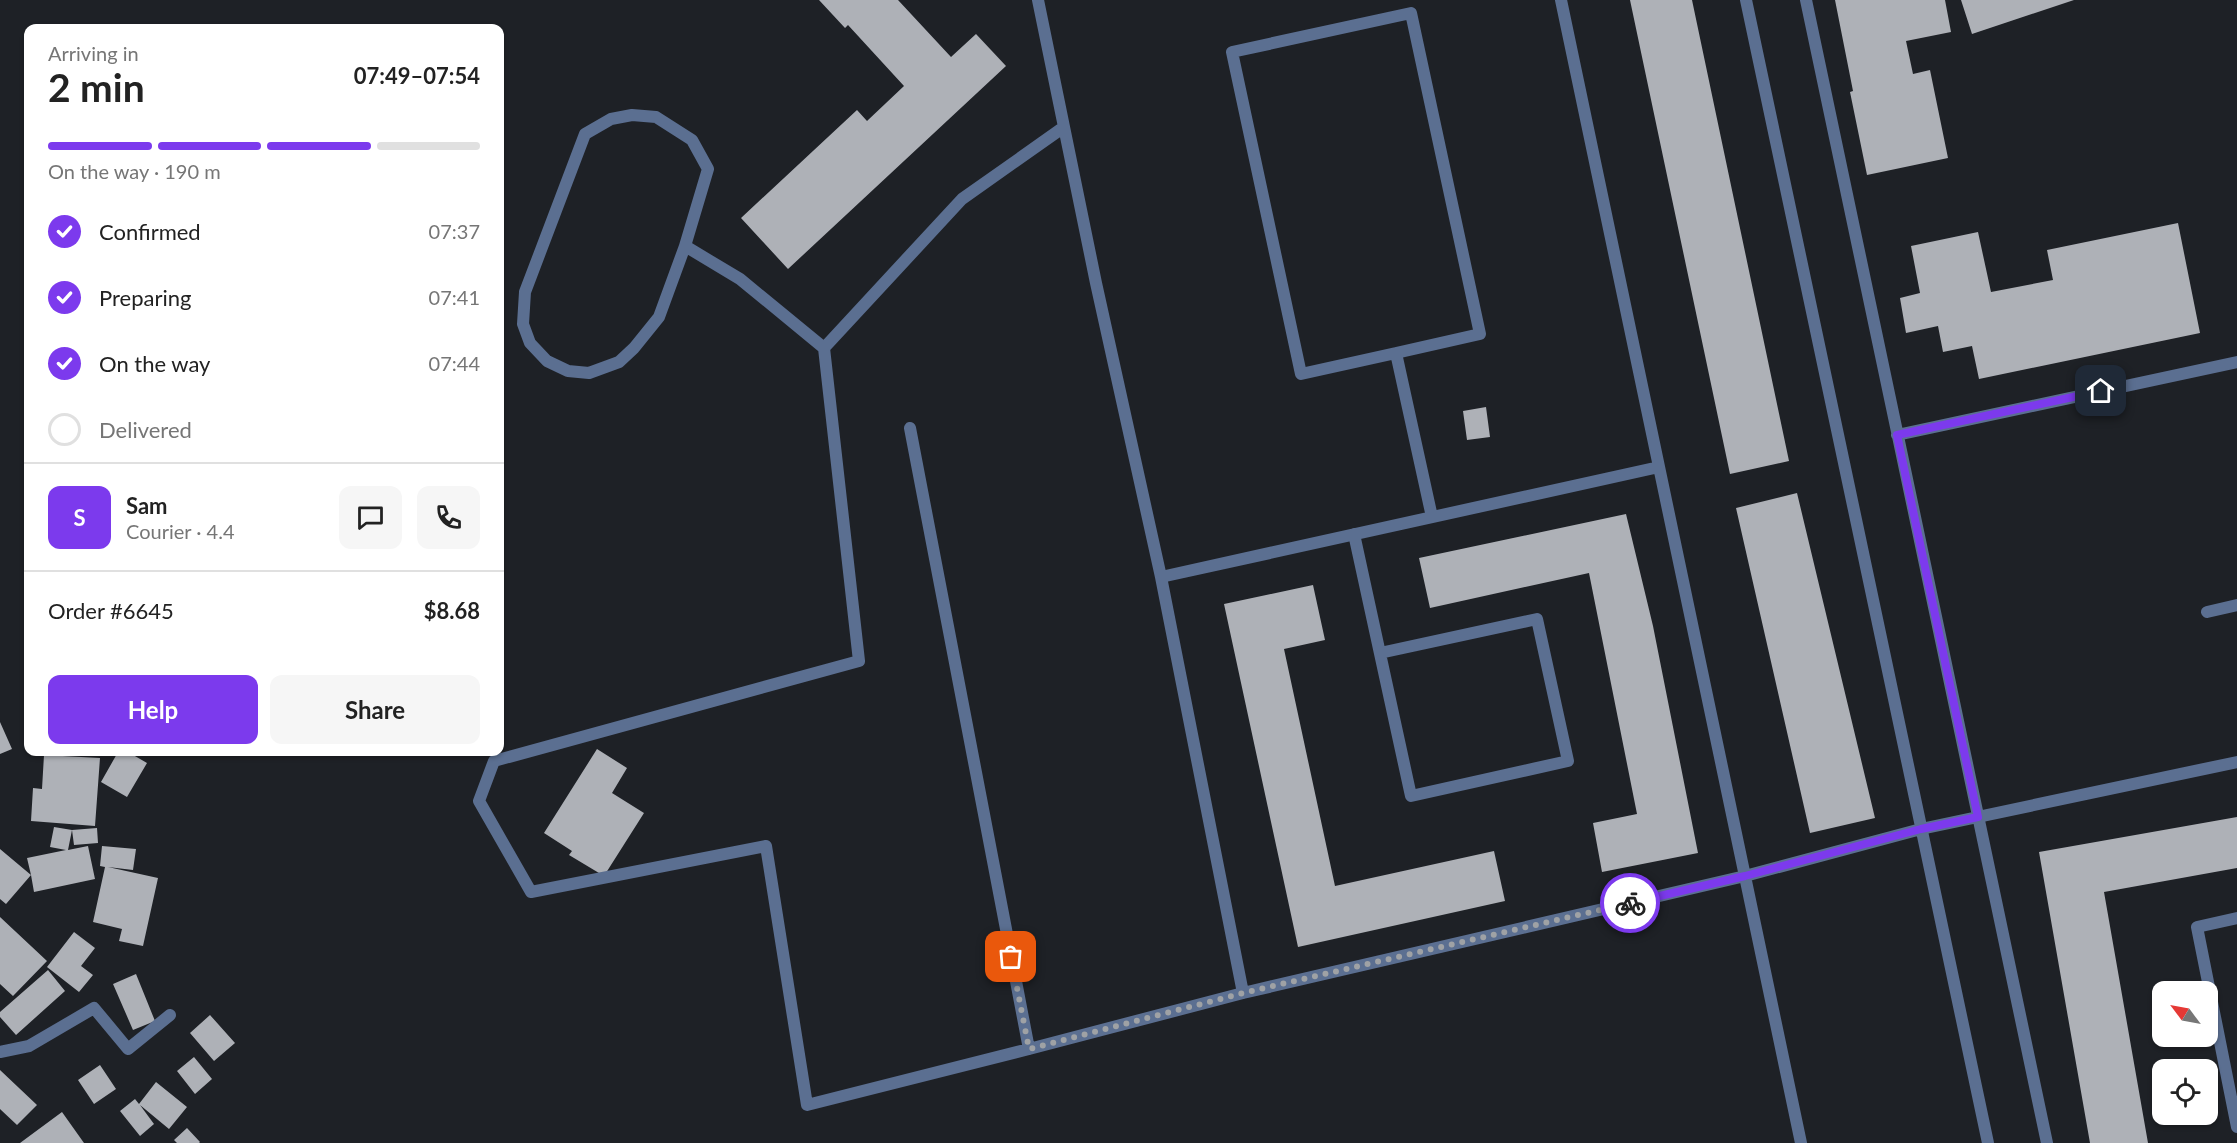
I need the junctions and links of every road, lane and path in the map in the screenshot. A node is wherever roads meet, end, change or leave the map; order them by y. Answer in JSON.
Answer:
{"nodes":[{"id":1,"x":1038,"y":0,"type":"edge"},
{"id":2,"x":1561,"y":0,"type":"edge"},
{"id":3,"x":1746,"y":0,"type":"edge"},
{"id":4,"x":1806,"y":0,"type":"edge"},
{"id":5,"x":1064,"y":127,"type":"junction"},
{"id":6,"x":685,"y":246,"type":"junction"},
{"id":7,"x":824,"y":348,"type":"junction"},
{"id":8,"x":1396,"y":352,"type":"junction"},
{"id":9,"x":2237,"y":362,"type":"edge"},
{"id":10,"x":910,"y":428,"type":"dead end"},
{"id":11,"x":1897,"y":435,"type":"junction"},
{"id":12,"x":1659,"y":467,"type":"junction"},
{"id":13,"x":1432,"y":517,"type":"junction"},
{"id":14,"x":1354,"y":534,"type":"junction"},
{"id":15,"x":1161,"y":577,"type":"junction"},
{"id":16,"x":2237,"y":605,"type":"edge"},
{"id":17,"x":2207,"y":612,"type":"dead end"},
{"id":18,"x":1380,"y":653,"type":"junction"},
{"id":19,"x":2237,"y":762,"type":"edge"},
{"id":20,"x":1978,"y":817,"type":"junction"},
{"id":21,"x":1921,"y":829,"type":"junction"},
{"id":22,"x":1745,"y":876,"type":"junction"},
{"id":23,"x":2237,"y":918,"type":"edge"},
{"id":24,"x":1243,"y":993,"type":"junction"},
{"id":25,"x":170,"y":1015,"type":"dead end"},
{"id":26,"x":1029,"y":1049,"type":"junction"},
{"id":27,"x":0,"y":1052,"type":"edge"},
{"id":28,"x":2237,"y":1126,"type":"edge"},
{"id":29,"x":1801,"y":1143,"type":"edge"},
{"id":30,"x":1988,"y":1143,"type":"edge"},
{"id":31,"x":2047,"y":1143,"type":"edge"}],
"edges":[{"from":1,"to":5,"type":"street"},
{"from":2,"to":12,"type":"street"},
{"from":3,"to":21,"type":"street"},
{"from":4,"to":11,"type":"street"},
{"from":5,"to":7,"type":"street"},
{"from":5,"to":15,"type":"street"},
{"from":6,"to":6,"type":"street"},
{"from":6,"to":7,"type":"street"},
{"from":7,"to":26,"type":"street"},
{"from":8,"to":8,"type":"street"},
{"from":8,"to":13,"type":"street"},
{"from":9,"to":11,"type":"street"},
{"from":10,"to":26,"type":"street"},
{"from":11,"to":20,"type":"street"},
{"from":12,"to":13,"type":"street"},
{"from":12,"to":22,"type":"street"},
{"from":13,"to":14,"type":"street"},
{"from":14,"to":15,"type":"street"},
{"from":14,"to":18,"type":"street"},
{"from":15,"to":24,"type":"street"},
{"from":16,"to":17,"type":"street"},
{"from":18,"to":18,"type":"street"},
{"from":19,"to":20,"type":"street"},
{"from":20,"to":21,"type":"street"},
{"from":20,"to":31,"type":"street"},
{"from":21,"to":22,"type":"street"},
{"from":21,"to":30,"type":"street"},
{"from":22,"to":24,"type":"street"},
{"from":22,"to":29,"type":"street"},
{"from":23,"to":28,"type":"street"},
{"from":24,"to":26,"type":"street"},
{"from":25,"to":27,"type":"street"}]}
